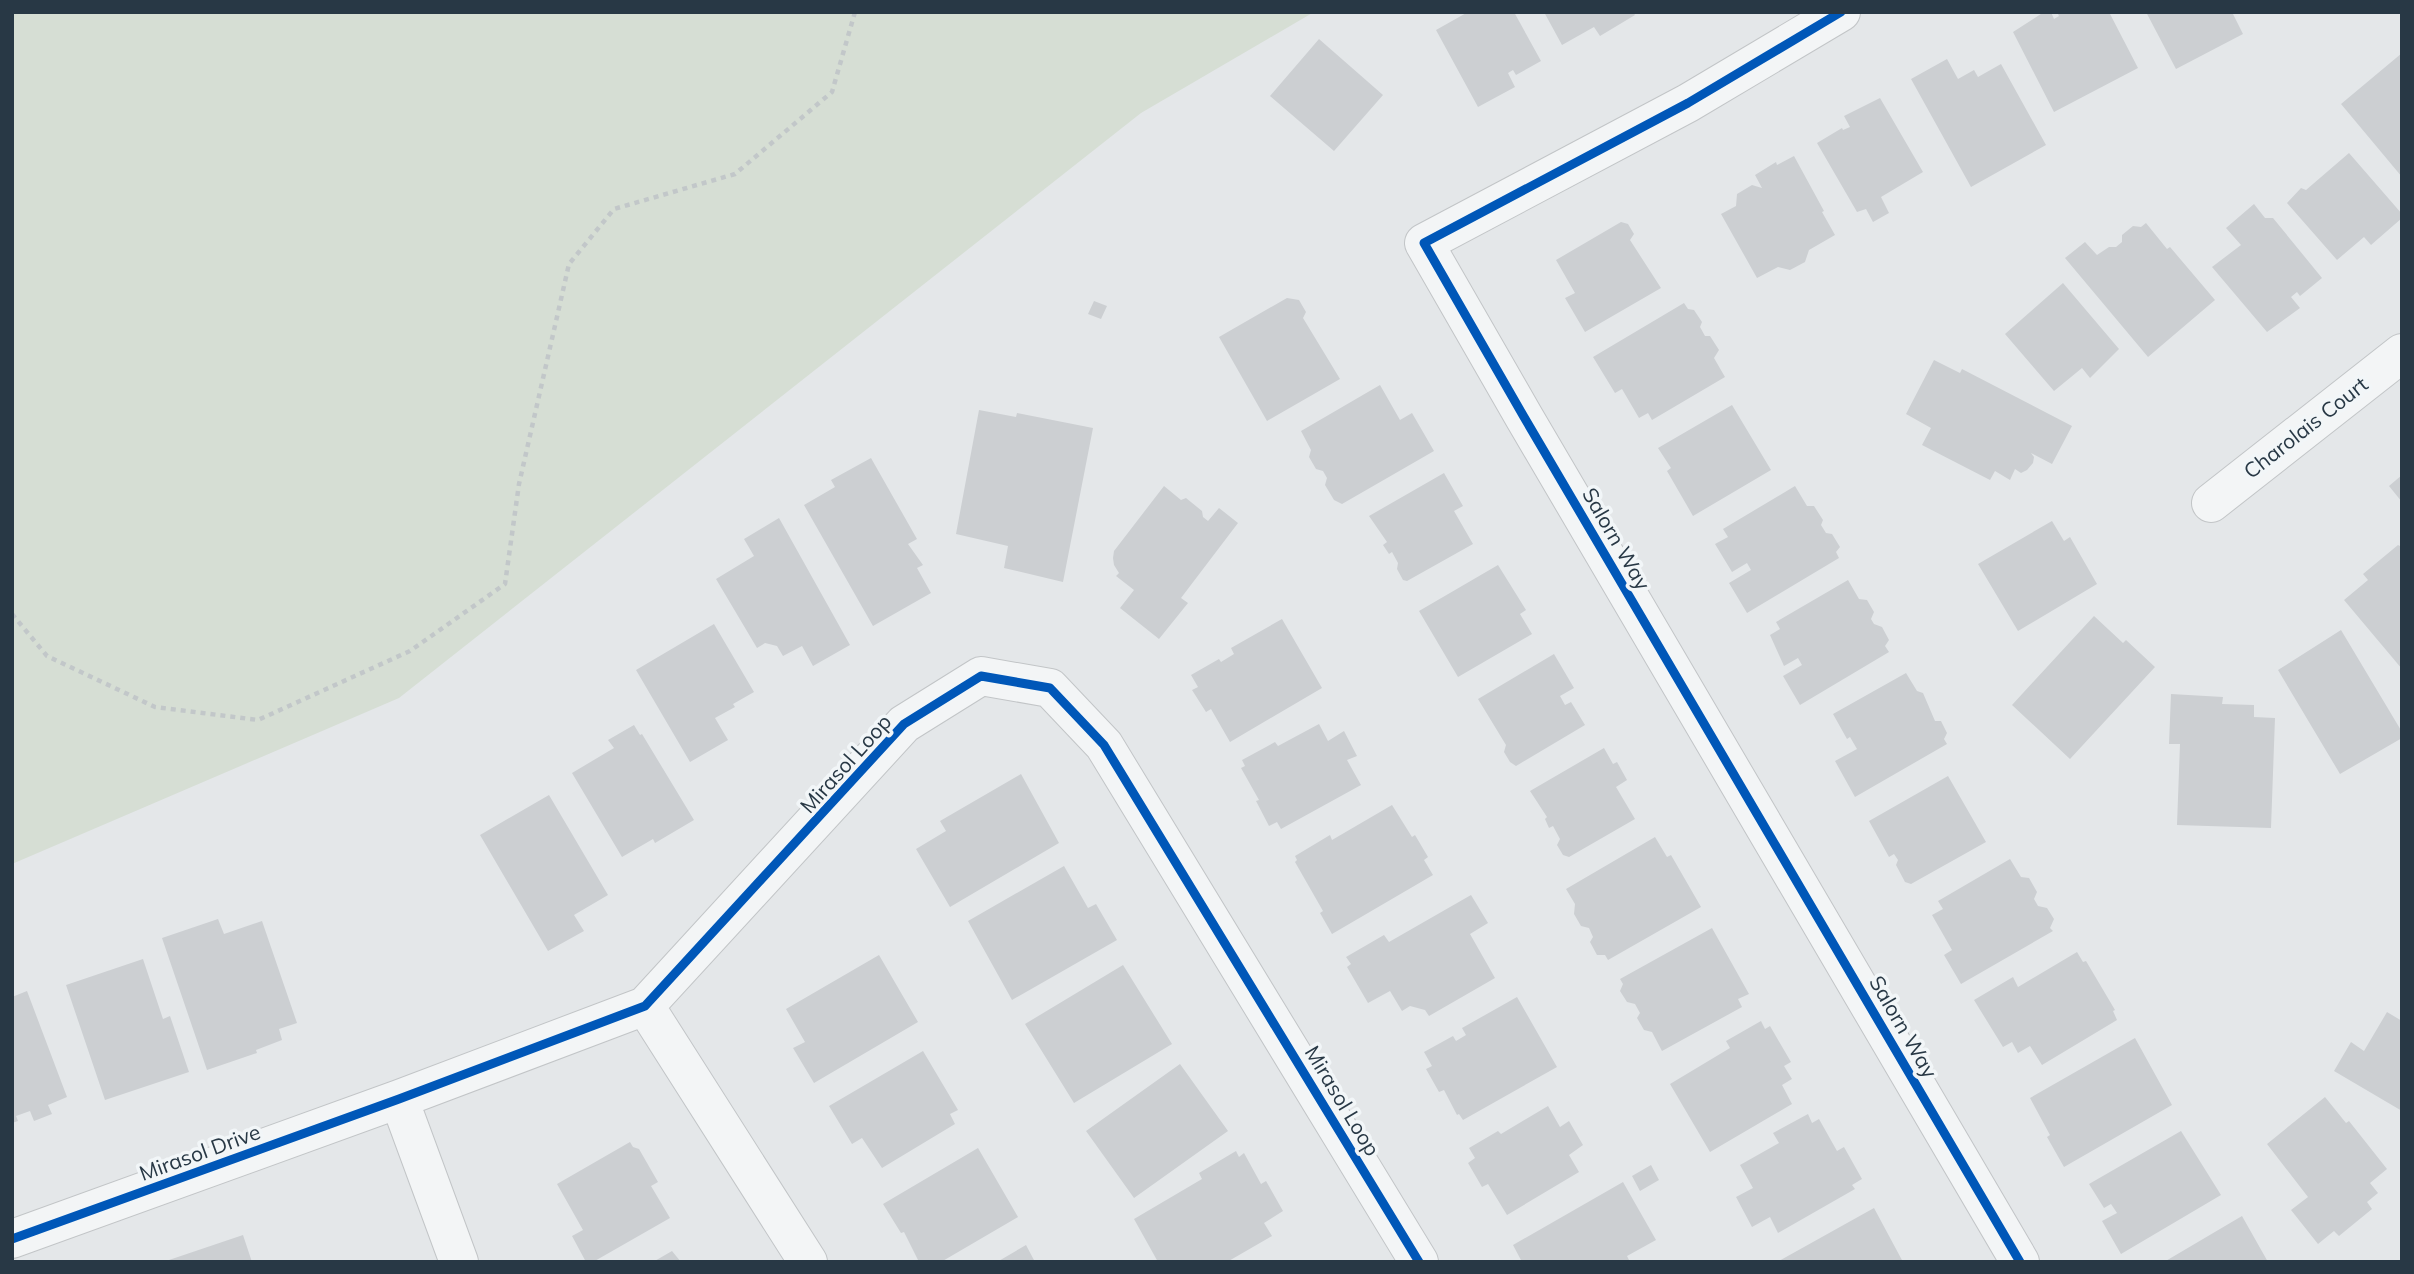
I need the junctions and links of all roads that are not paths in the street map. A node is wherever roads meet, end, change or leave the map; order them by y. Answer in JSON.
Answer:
{"nodes":[{"id":1,"x":1841,"y":12,"type":"edge"},
{"id":2,"x":2402,"y":353,"type":"edge"},
{"id":3,"x":2211,"y":503,"type":"dead end"},
{"id":4,"x":645,"y":1006,"type":"junction"},
{"id":5,"x":399,"y":1099,"type":"junction"},
{"id":6,"x":21,"y":1246,"type":"edge"},
{"id":7,"x":459,"y":1262,"type":"edge"},
{"id":8,"x":808,"y":1262,"type":"edge"},
{"id":9,"x":1419,"y":1262,"type":"edge"},
{"id":10,"x":2020,"y":1262,"type":"edge"}],
"edges":[{"from":1,"to":10,"type":"street","name":"Salorn Way"},
{"from":2,"to":3,"type":"street","name":"Charolais Court"},
{"from":4,"to":5,"type":"street","name":"Mirasol Loop"},
{"from":4,"to":8,"type":"street"},
{"from":4,"to":9,"type":"street","name":"Mirasol Loop"},
{"from":5,"to":6,"type":"street","name":"Mirasol Drive"},
{"from":5,"to":7,"type":"street"}]}
